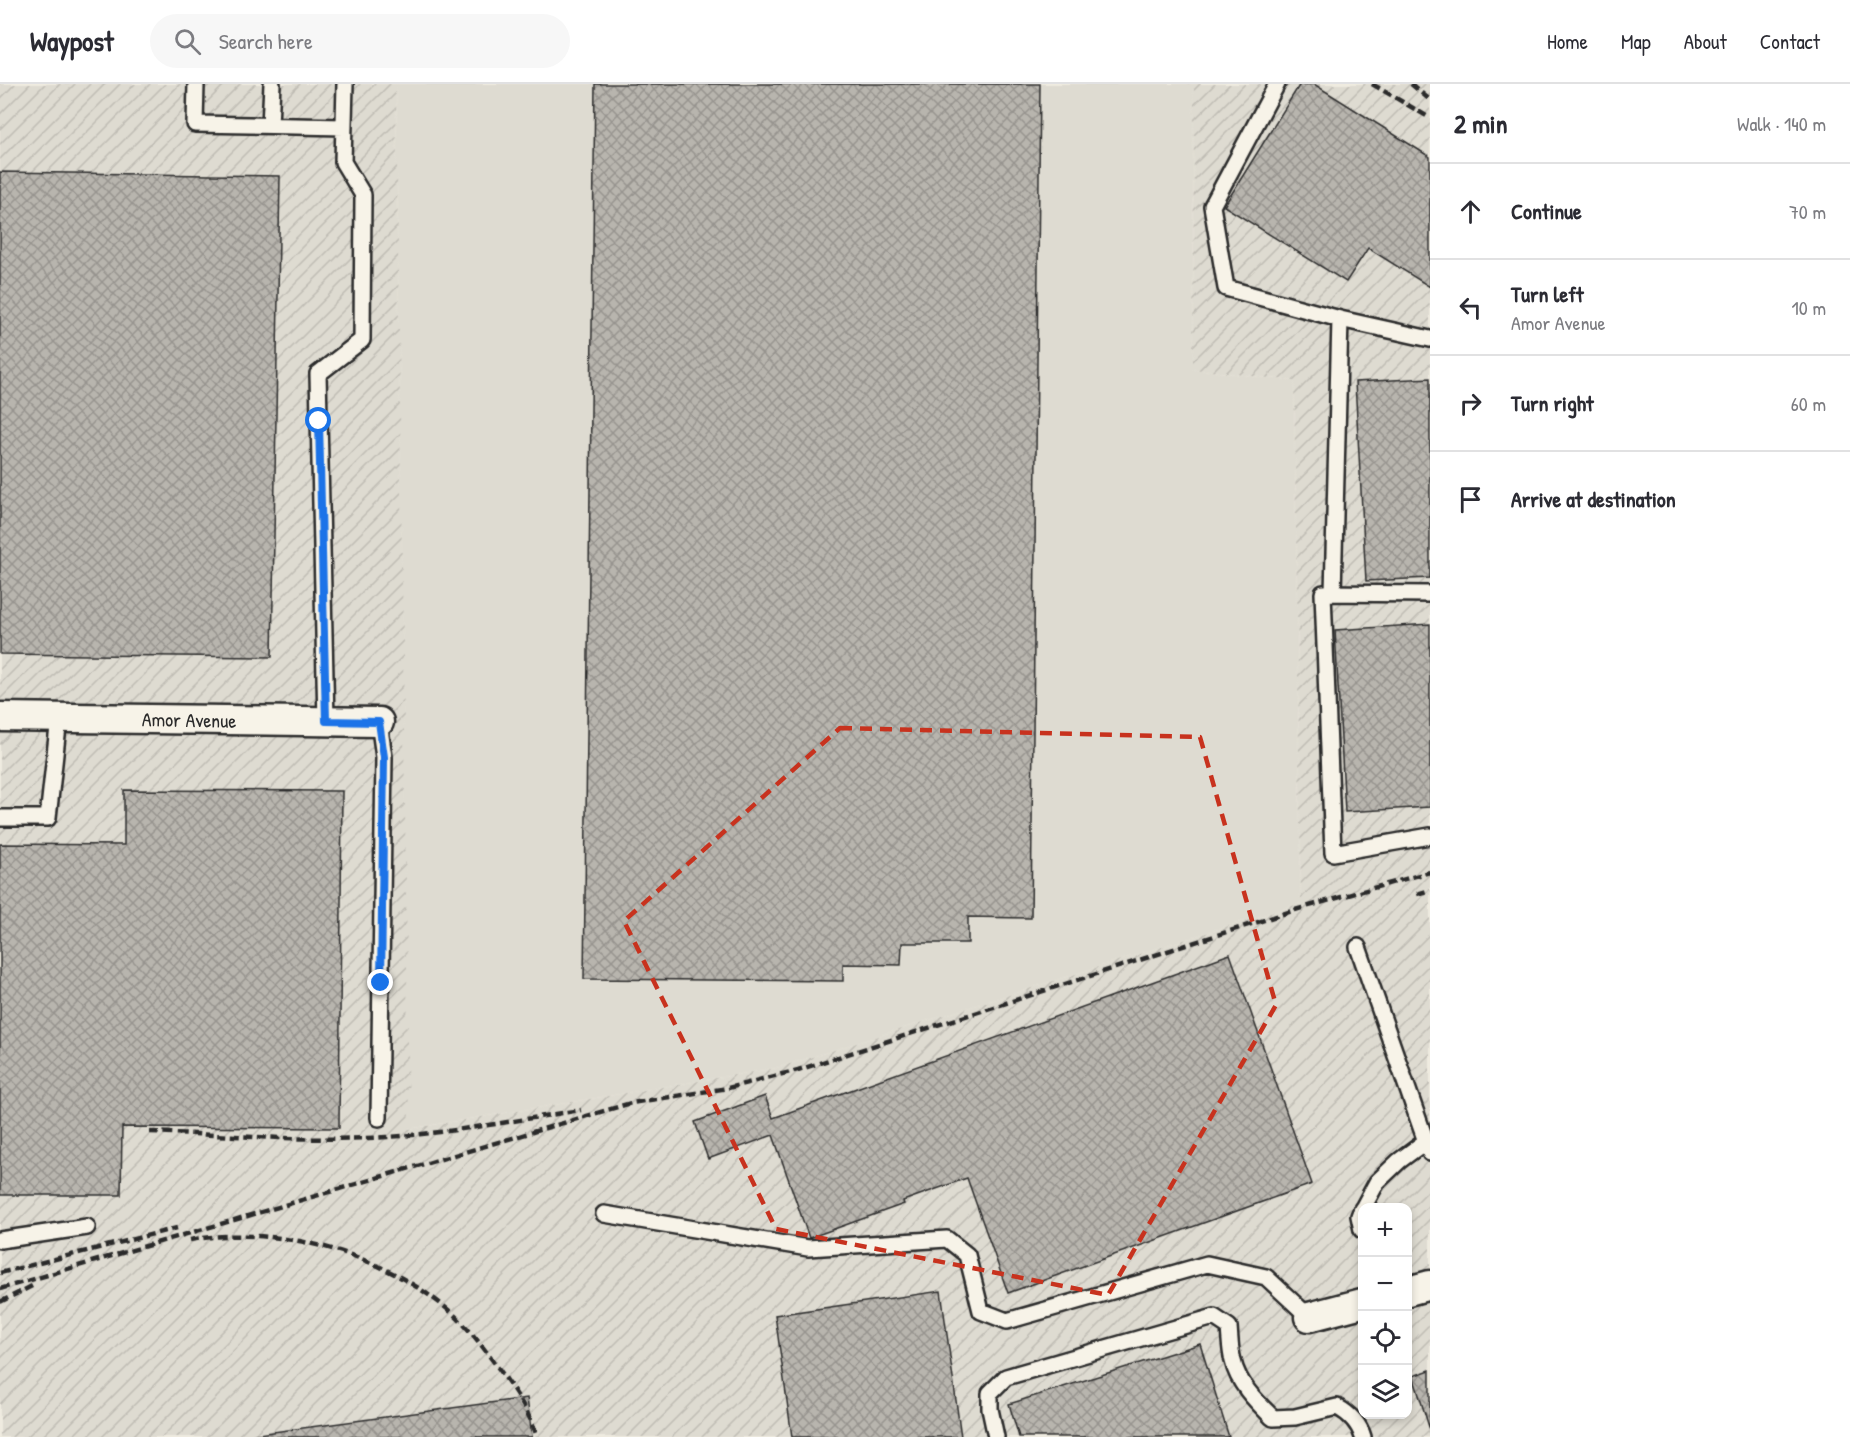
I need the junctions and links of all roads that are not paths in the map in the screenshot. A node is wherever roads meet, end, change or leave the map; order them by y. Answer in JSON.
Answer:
{"nodes":[{"id":1,"x":196,"y":84,"type":"edge"},
{"id":2,"x":272,"y":84,"type":"edge"},
{"id":3,"x":345,"y":84,"type":"edge"},
{"id":4,"x":1277,"y":84,"type":"edge"},
{"id":5,"x":270,"y":125,"type":"junction"},
{"id":6,"x":344,"y":127,"type":"junction"},
{"id":7,"x":1340,"y":319,"type":"junction"},
{"id":8,"x":1430,"y":339,"type":"edge"},
{"id":9,"x":1333,"y":593,"type":"junction"},
{"id":10,"x":1430,"y":594,"type":"edge"},
{"id":11,"x":0,"y":717,"type":"edge"},
{"id":12,"x":59,"y":718,"type":"junction"},
{"id":13,"x":326,"y":721,"type":"junction"},
{"id":14,"x":379,"y":722,"type":"joint"},
{"id":15,"x":0,"y":818,"type":"edge"},
{"id":16,"x":1430,"y":836,"type":"edge"},
{"id":17,"x":1358,"y":947,"type":"dead end"},
{"id":18,"x":379,"y":1118,"type":"dead end"},
{"id":19,"x":1428,"y":1147,"type":"edge"},
{"id":20,"x":1366,"y":1203,"type":"edge"},
{"id":21,"x":604,"y":1214,"type":"dead end"},
{"id":22,"x":87,"y":1227,"type":"dead end"},
{"id":23,"x":0,"y":1240,"type":"edge"},
{"id":24,"x":1430,"y":1285,"type":"edge"},
{"id":25,"x":1412,"y":1290,"type":"edge"},
{"id":26,"x":1358,"y":1304,"type":"edge"},
{"id":27,"x":1310,"y":1317,"type":"joint"},
{"id":28,"x":996,"y":1437,"type":"edge"},
{"id":29,"x":1363,"y":1437,"type":"edge"}],
"edges":[{"from":1,"to":5,"type":"lane"},
{"from":2,"to":5,"type":"lane"},
{"from":3,"to":6,"type":"lane"},
{"from":4,"to":7,"type":"lane"},
{"from":5,"to":6,"type":"lane"},
{"from":6,"to":13,"type":"lane"},
{"from":7,"to":8,"type":"lane"},
{"from":7,"to":9,"type":"lane"},
{"from":9,"to":10,"type":"lane"},
{"from":9,"to":16,"type":"lane"},
{"from":11,"to":12,"type":"street","name":"Amor Avenue"},
{"from":12,"to":13,"type":"street","name":"Amor Avenue"},
{"from":12,"to":15,"type":"lane"},
{"from":13,"to":14,"type":"street","name":"Amor Avenue"},
{"from":14,"to":18,"type":"lane"},
{"from":17,"to":19,"type":"lane"},
{"from":19,"to":20,"type":"lane"},
{"from":21,"to":27,"type":"lane"},
{"from":22,"to":23,"type":"lane"},
{"from":24,"to":25,"type":"street"},
{"from":26,"to":27,"type":"street"},
{"from":28,"to":29,"type":"lane"}]}
